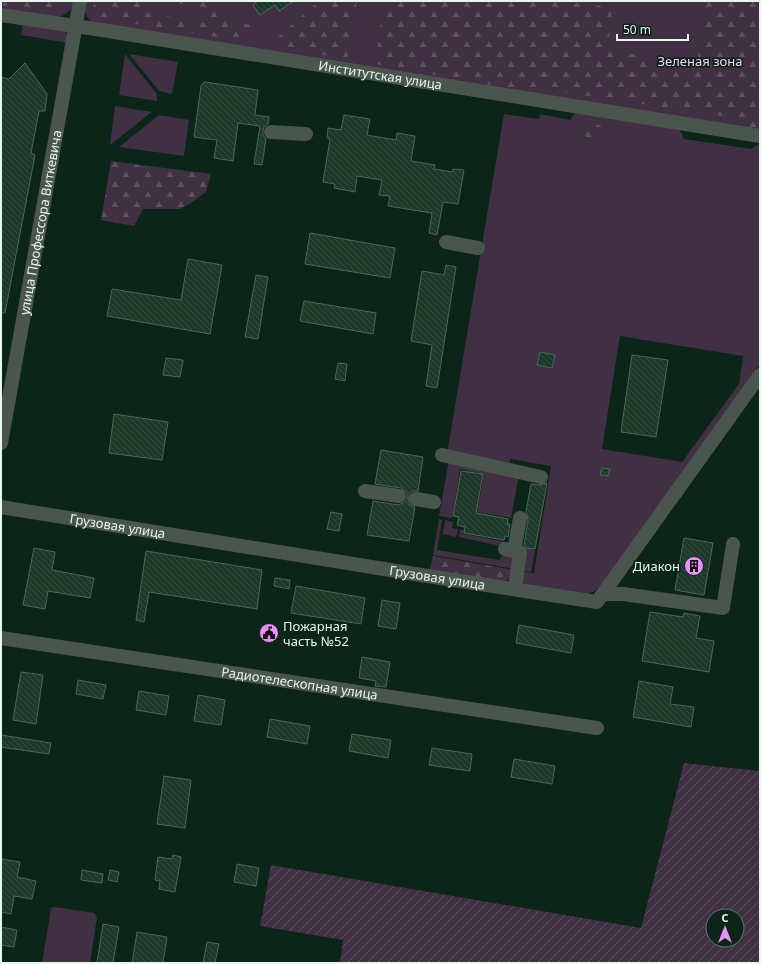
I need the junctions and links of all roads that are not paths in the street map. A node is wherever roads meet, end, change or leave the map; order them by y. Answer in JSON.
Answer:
{"nodes":[{"id":1,"x":80,"y":1,"type":"edge"},
{"id":2,"x":1,"y":15,"type":"edge"},
{"id":3,"x":76,"y":26,"type":"junction"},
{"id":4,"x":271,"y":132,"type":"dead end"},
{"id":5,"x":306,"y":134,"type":"dead end"},
{"id":6,"x":760,"y":136,"type":"edge"},
{"id":7,"x":446,"y":242,"type":"dead end"},
{"id":8,"x":478,"y":248,"type":"dead end"},
{"id":9,"x":760,"y":375,"type":"edge"},
{"id":10,"x":1,"y":443,"type":"edge"},
{"id":11,"x":442,"y":455,"type":"dead end"},
{"id":12,"x":541,"y":477,"type":"dead end"},
{"id":13,"x":364,"y":491,"type":"dead end"},
{"id":14,"x":400,"y":496,"type":"dead end"},
{"id":15,"x":416,"y":499,"type":"dead end"},
{"id":16,"x":434,"y":502,"type":"dead end"},
{"id":17,"x":1,"y":507,"type":"edge"},
{"id":18,"x":520,"y":518,"type":"dead end"},
{"id":19,"x":733,"y":544,"type":"dead end"},
{"id":20,"x":515,"y":589,"type":"junction"},
{"id":21,"x":604,"y":594,"type":"junction"},
{"id":22,"x":1,"y":638,"type":"edge"},
{"id":23,"x":597,"y":728,"type":"dead end"}],
"edges":[{"from":1,"to":3,"type":"street","name":"улица Профессора Виткевича"},
{"from":2,"to":3,"type":"street","name":"Институтская улица"},
{"from":3,"to":6,"type":"street","name":"Институтская улица"},
{"from":3,"to":10,"type":"street","name":"улица Профессора Виткевича"},
{"from":4,"to":5,"type":"street"},
{"from":7,"to":8,"type":"street"},
{"from":9,"to":21,"type":"street"},
{"from":11,"to":12,"type":"street"},
{"from":13,"to":14,"type":"street"},
{"from":15,"to":16,"type":"street"},
{"from":17,"to":20,"type":"street","name":"Грузовая улица"},
{"from":18,"to":20,"type":"street"},
{"from":19,"to":21,"type":"street"},
{"from":20,"to":21,"type":"street","name":"Грузовая улица"},
{"from":22,"to":23,"type":"street","name":"Радиотелескопная улица"}]}
